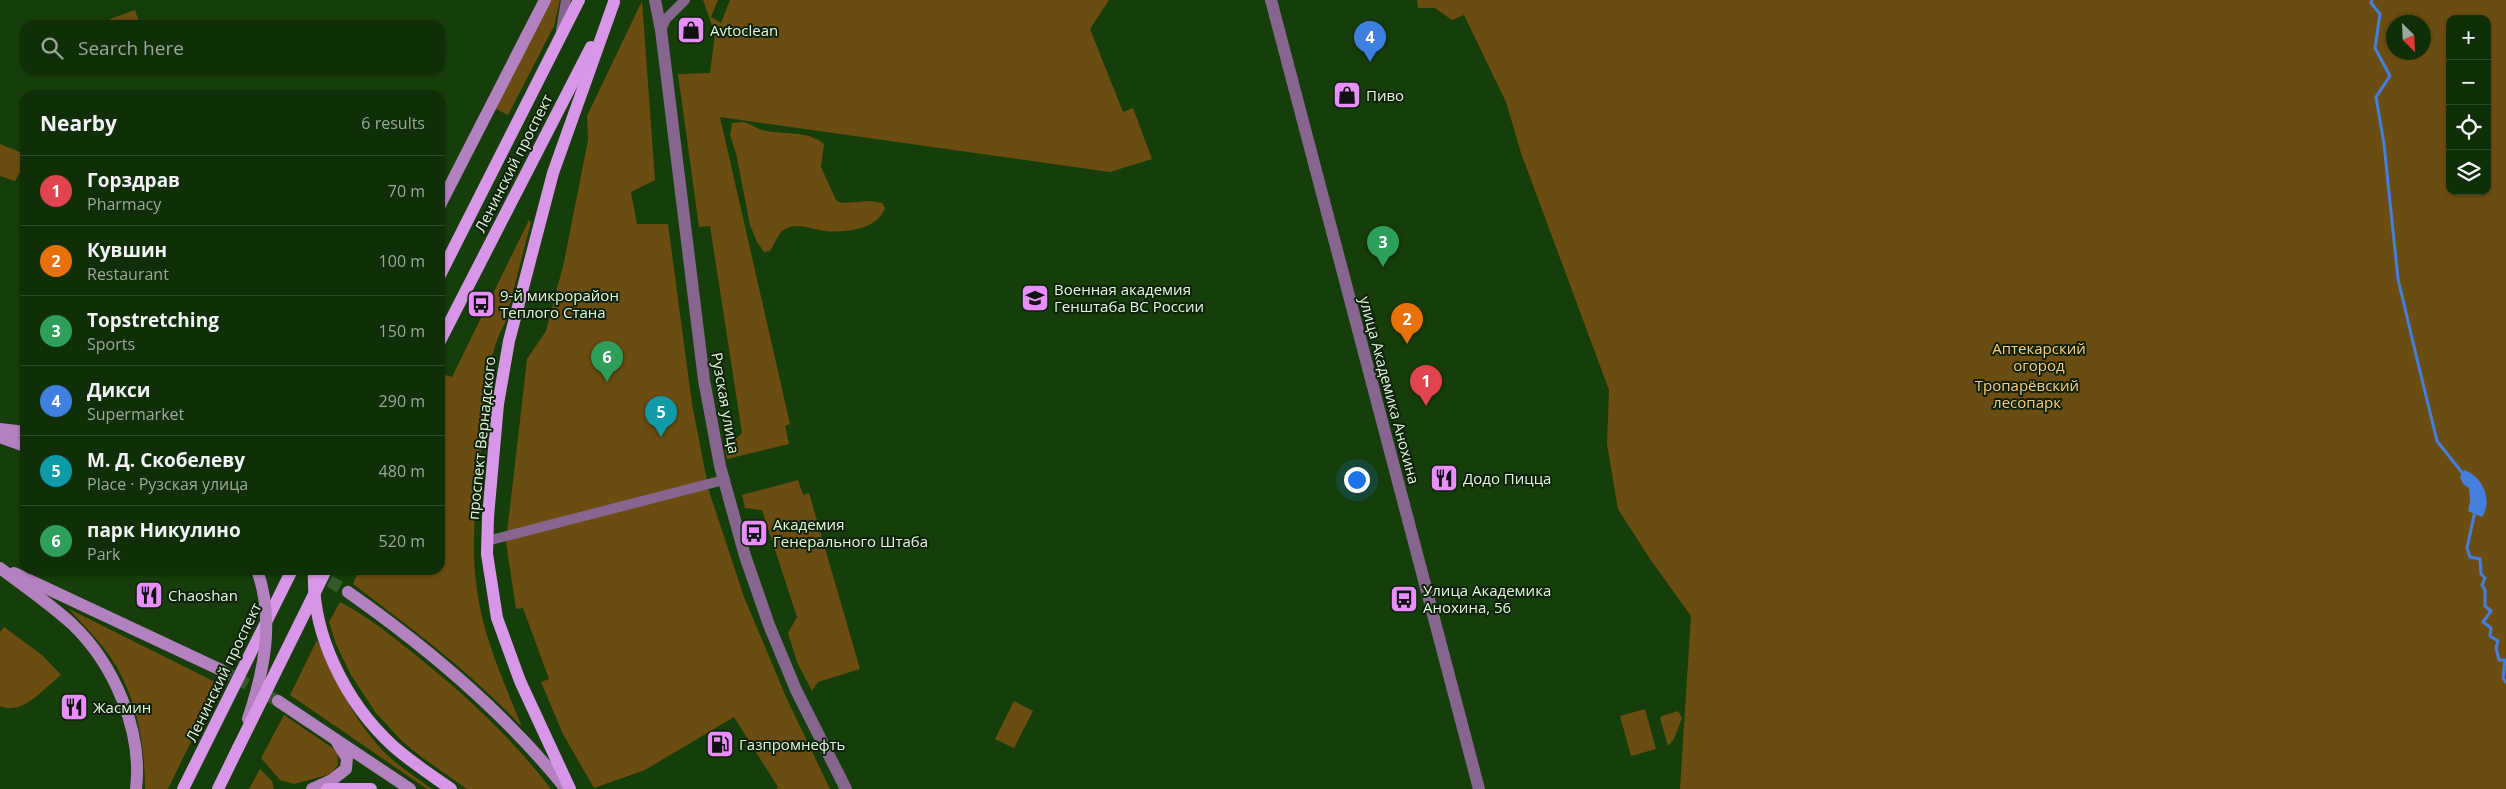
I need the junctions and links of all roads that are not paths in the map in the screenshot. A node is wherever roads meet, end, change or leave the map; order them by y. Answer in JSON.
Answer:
{"nodes":[{"id":1,"x":545,"y":0,"type":"edge"},
{"id":2,"x":566,"y":0,"type":"edge"},
{"id":3,"x":579,"y":0,"type":"edge"},
{"id":4,"x":655,"y":0,"type":"edge"},
{"id":5,"x":685,"y":0,"type":"edge"},
{"id":6,"x":1271,"y":0,"type":"edge"},
{"id":7,"x":615,"y":1,"type":"edge"},
{"id":8,"x":661,"y":30,"type":"junction"},
{"id":9,"x":559,"y":38,"type":"junction"},
{"id":10,"x":445,"y":195,"type":"edge"},
{"id":11,"x":445,"y":265,"type":"edge"},
{"id":12,"x":445,"y":331,"type":"edge"},
{"id":13,"x":0,"y":429,"type":"edge"},
{"id":14,"x":20,"y":431,"type":"edge"},
{"id":15,"x":0,"y":436,"type":"edge"},
{"id":16,"x":20,"y":444,"type":"edge"},
{"id":17,"x":724,"y":480,"type":"junction"},
{"id":18,"x":487,"y":542,"type":"junction"},
{"id":19,"x":0,"y":567,"type":"edge"},
{"id":20,"x":258,"y":575,"type":"edge"},
{"id":21,"x":290,"y":575,"type":"edge"},
{"id":22,"x":314,"y":575,"type":"edge"},
{"id":23,"x":324,"y":575,"type":"edge"},
{"id":24,"x":348,"y":592,"type":"tunnel mouth"},
{"id":25,"x":221,"y":670,"type":"tunnel mouth"},
{"id":26,"x":278,"y":701,"type":"tunnel mouth"},
{"id":27,"x":328,"y":734,"type":"junction"},
{"id":28,"x":238,"y":748,"type":"junction"},
{"id":29,"x":136,"y":789,"type":"edge"},
{"id":30,"x":183,"y":789,"type":"edge"},
{"id":31,"x":218,"y":789,"type":"edge"},
{"id":32,"x":312,"y":789,"type":"edge"},
{"id":33,"x":326,"y":789,"type":"edge"},
{"id":34,"x":372,"y":789,"type":"edge"},
{"id":35,"x":410,"y":789,"type":"edge"},
{"id":36,"x":451,"y":789,"type":"edge"},
{"id":37,"x":568,"y":789,"type":"edge"},
{"id":38,"x":846,"y":789,"type":"edge"},
{"id":39,"x":1479,"y":789,"type":"edge"}],
"edges":[{"from":1,"to":10,"type":"main road"},
{"from":2,"to":9,"type":"street"},
{"from":3,"to":9,"type":"main road","name":"Ленинский проспект"},
{"from":4,"to":8,"type":"street","name":"Рузская улица"},
{"from":5,"to":8,"type":"street"},
{"from":6,"to":39,"type":"street","name":"улица Академика Анохина"},
{"from":7,"to":12,"type":"main road","name":"Ленинский проспект"},
{"from":7,"to":18,"type":"main road","name":"проспект Вернадского"},
{"from":8,"to":17,"type":"street","name":"Рузская улица"},
{"from":9,"to":11,"type":"main road","name":"Ленинский проспект"},
{"from":13,"to":14,"type":"main road"},
{"from":15,"to":16,"type":"main road"},
{"from":17,"to":18,"type":"street"},
{"from":17,"to":38,"type":"street","name":"Рузская улица"},
{"from":18,"to":37,"type":"main road","name":"проспект Вернадского"},
{"from":19,"to":25,"type":"main road"},
{"from":19,"to":29,"type":"main road"},
{"from":20,"to":28,"type":"main road","bridge":true},
{"from":21,"to":30,"type":"main road","name":"Ленинский проспект"},
{"from":22,"to":36,"type":"main road"},
{"from":23,"to":28,"type":"main road","bridge":true},
{"from":24,"to":37,"type":"main road"},
{"from":26,"to":27,"type":"main road"},
{"from":27,"to":32,"type":"main road"},
{"from":27,"to":35,"type":"main road"},
{"from":28,"to":31,"type":"main road"},
{"from":33,"to":34,"type":"main road"}]}
